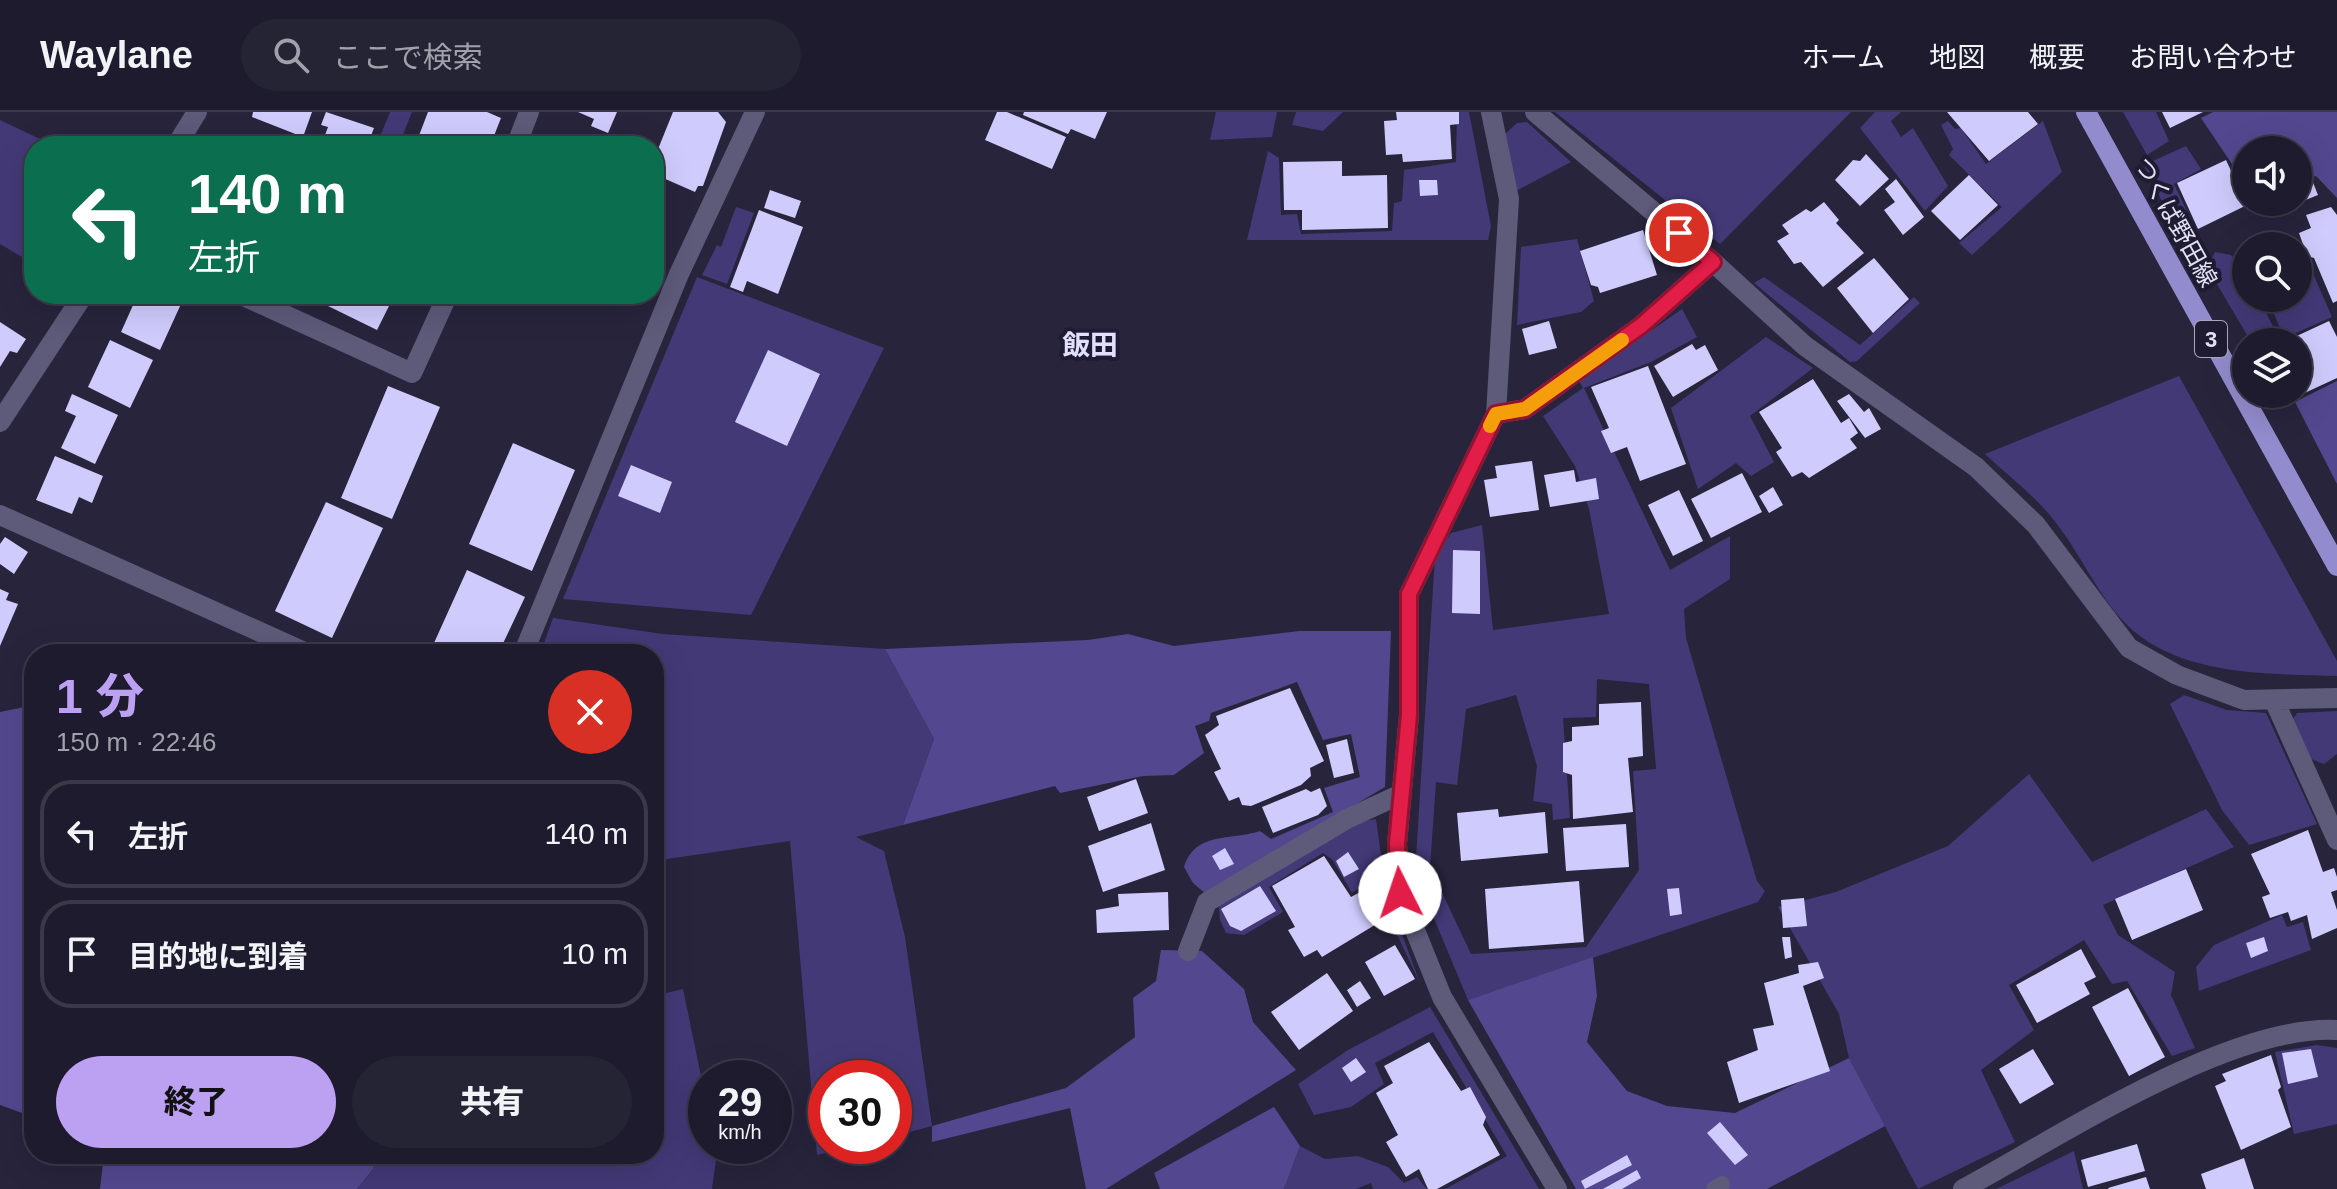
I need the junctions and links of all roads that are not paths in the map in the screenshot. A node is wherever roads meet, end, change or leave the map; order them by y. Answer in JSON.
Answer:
{"nodes":[{"id":1,"x":197,"y":112,"type":"edge"},
{"id":2,"x":529,"y":112,"type":"edge"},
{"id":3,"x":755,"y":112,"type":"edge"},
{"id":4,"x":1491,"y":112,"type":"edge"},
{"id":5,"x":1535,"y":112,"type":"edge"},
{"id":6,"x":2086,"y":112,"type":"edge"},
{"id":7,"x":182,"y":136,"type":"edge"},
{"id":8,"x":520,"y":136,"type":"edge"},
{"id":9,"x":1713,"y":262,"type":"junction"},
{"id":10,"x":77,"y":304,"type":"edge"},
{"id":11,"x":261,"y":304,"type":"edge"},
{"id":12,"x":443,"y":304,"type":"edge"},
{"id":13,"x":1496,"y":414,"type":"junction"},
{"id":14,"x":0,"y":422,"type":"edge"},
{"id":15,"x":0,"y":515,"type":"edge"},
{"id":16,"x":2337,"y":566,"type":"edge"},
{"id":17,"x":287,"y":644,"type":"edge"},
{"id":18,"x":527,"y":644,"type":"edge"},
{"id":19,"x":2337,"y":698,"type":"edge"},
{"id":20,"x":2274,"y":700,"type":"junction"},
{"id":21,"x":1401,"y":794,"type":"junction"},
{"id":22,"x":2337,"y":840,"type":"edge"},
{"id":23,"x":1188,"y":951,"type":"dead end"},
{"id":24,"x":2337,"y":1030,"type":"edge"},
{"id":25,"x":1557,"y":1189,"type":"edge"},
{"id":26,"x":1963,"y":1189,"type":"edge"}],
"edges":[{"from":1,"to":7,"type":"street"},
{"from":2,"to":8,"type":"street"},
{"from":3,"to":18,"type":"street"},
{"from":4,"to":13,"type":"street"},
{"from":5,"to":9,"type":"street"},
{"from":6,"to":16,"type":"main road","name":"つくば野田線","number":"3"},
{"from":9,"to":13,"type":"street"},
{"from":9,"to":20,"type":"street"},
{"from":10,"to":14,"type":"street"},
{"from":11,"to":12,"type":"street"},
{"from":13,"to":21,"type":"street"},
{"from":15,"to":17,"type":"street"},
{"from":19,"to":20,"type":"street"},
{"from":20,"to":22,"type":"street"},
{"from":21,"to":23,"type":"street"},
{"from":21,"to":25,"type":"street"},
{"from":24,"to":26,"type":"street"}]}
